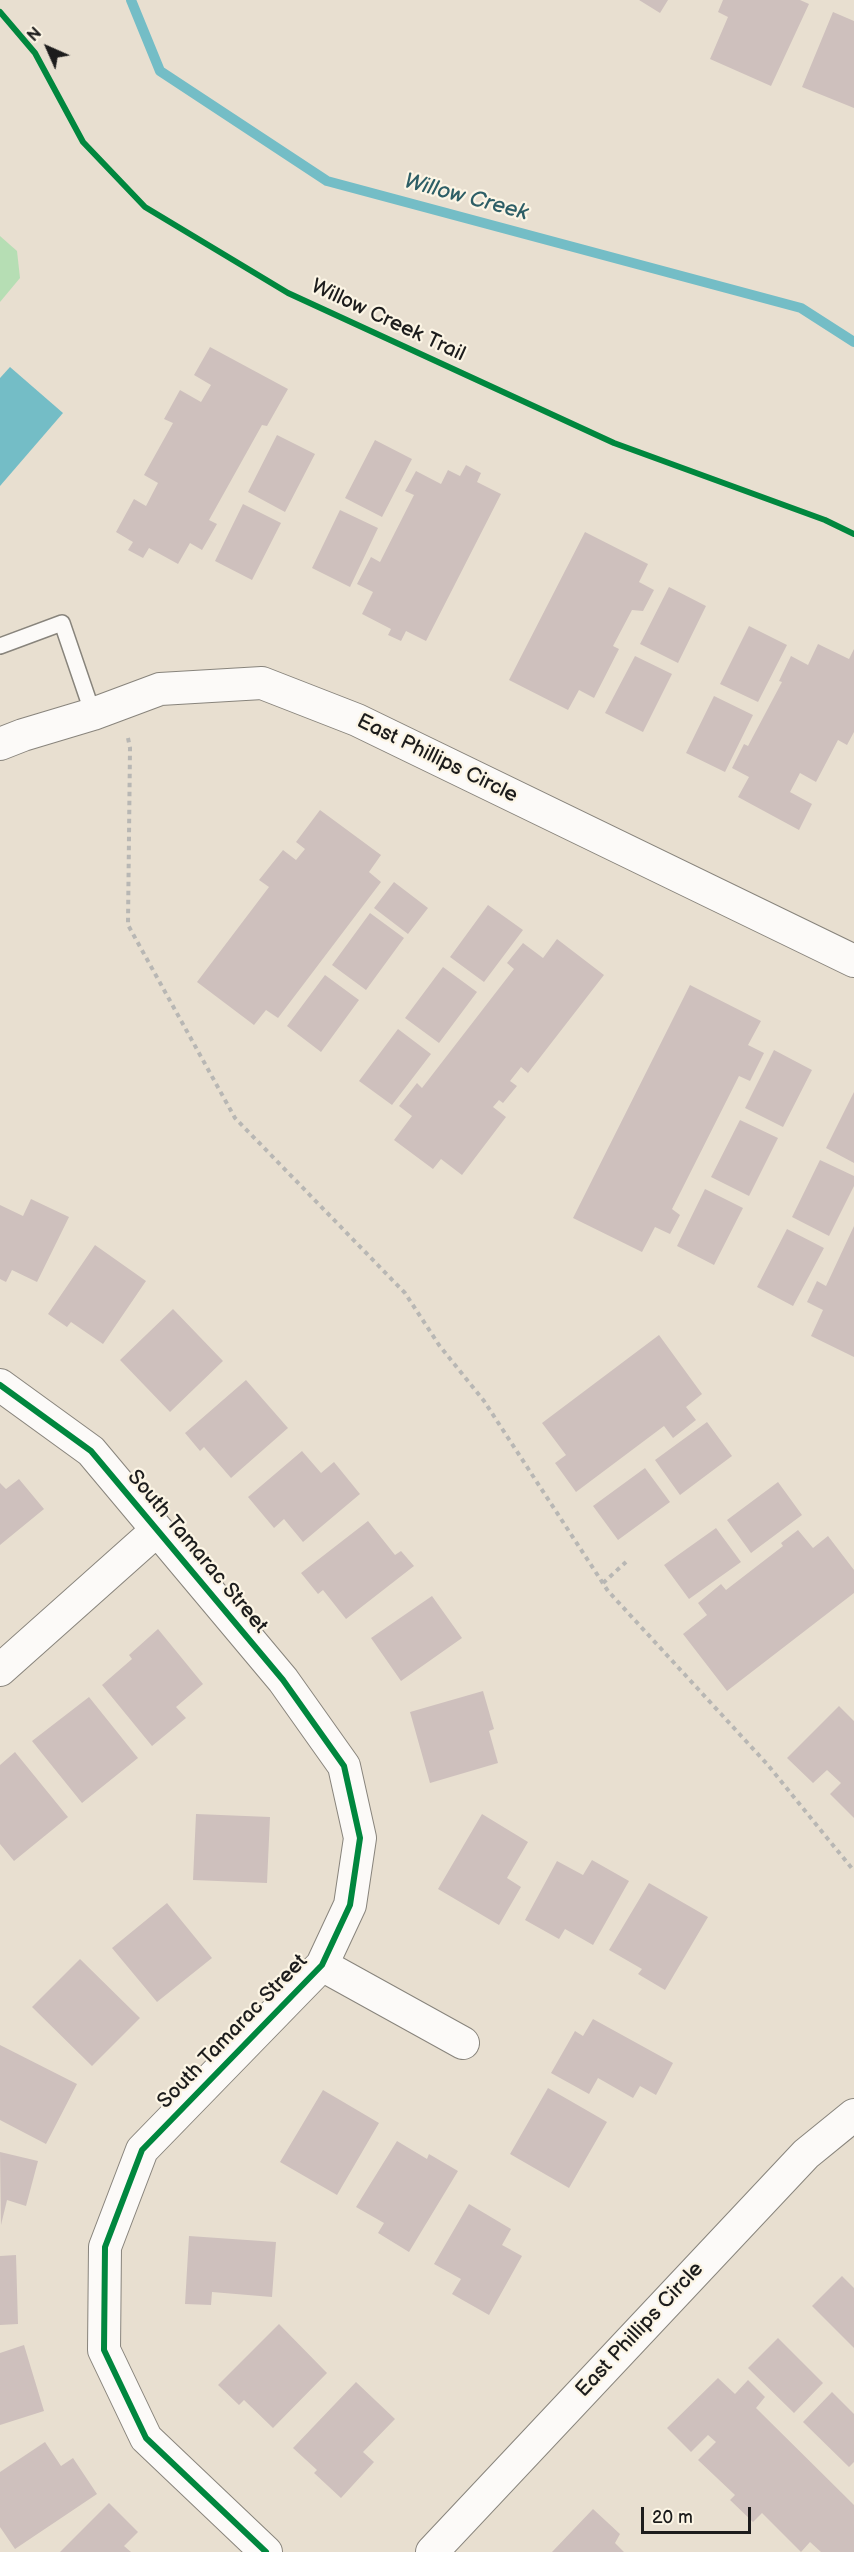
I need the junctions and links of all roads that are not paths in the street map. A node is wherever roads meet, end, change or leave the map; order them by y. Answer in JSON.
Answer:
{"nodes":[{"id":1,"x":0,"y":646,"type":"edge"},
{"id":2,"x":107,"y":709,"type":"junction"},
{"id":3,"x":0,"y":744,"type":"edge"},
{"id":4,"x":854,"y":961,"type":"edge"},
{"id":5,"x":0,"y":1385,"type":"edge"},
{"id":6,"x":156,"y":1531,"type":"junction"},
{"id":7,"x":0,"y":1670,"type":"edge"},
{"id":8,"x":322,"y":1965,"type":"junction"},
{"id":9,"x":463,"y":2043,"type":"dead end"},
{"id":10,"x":854,"y":2115,"type":"edge"},
{"id":11,"x":266,"y":2552,"type":"edge"},
{"id":12,"x":432,"y":2552,"type":"edge"}],
"edges":[{"from":1,"to":2,"type":"lane"},
{"from":2,"to":3,"type":"street","name":"East Phillips Circle"},
{"from":2,"to":4,"type":"street","name":"East Phillips Circle"},
{"from":5,"to":6,"type":"street","name":"South Tamarac Street"},
{"from":6,"to":7,"type":"street"},
{"from":6,"to":8,"type":"street","name":"South Tamarac Street"},
{"from":8,"to":9,"type":"street","name":"South Tamarac Street"},
{"from":8,"to":11,"type":"street","name":"South Tamarac Street"},
{"from":10,"to":12,"type":"street","name":"East Phillips Circle"}]}
